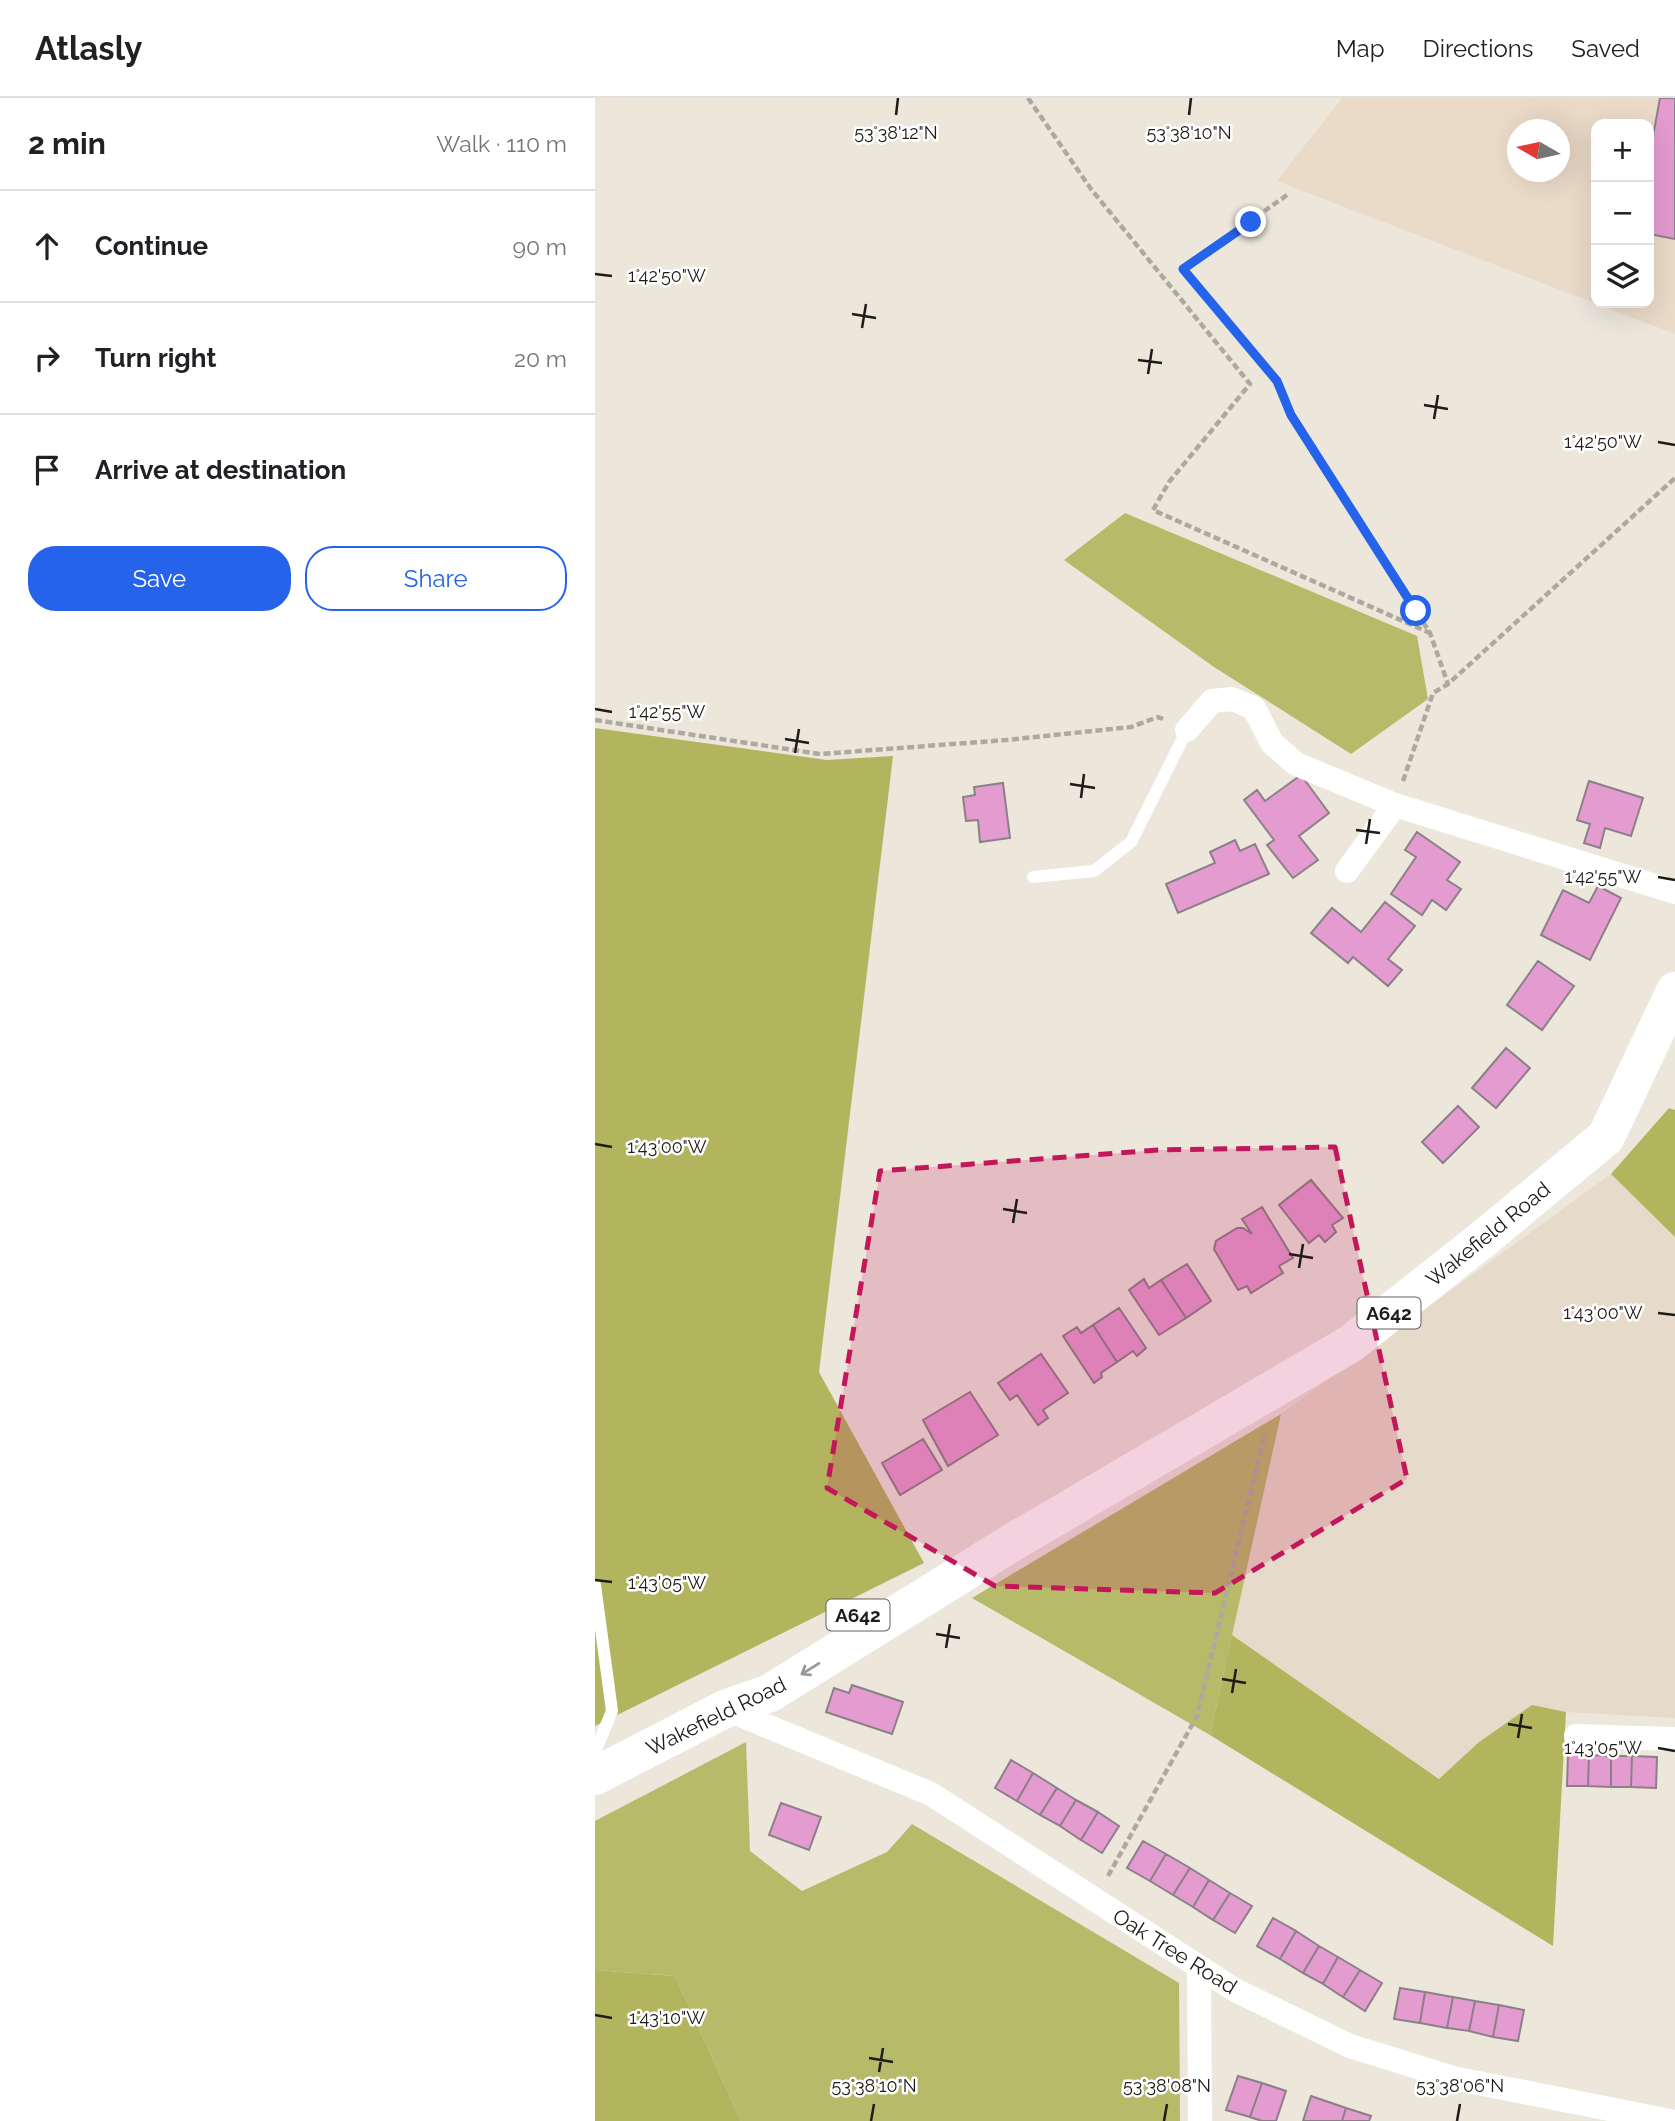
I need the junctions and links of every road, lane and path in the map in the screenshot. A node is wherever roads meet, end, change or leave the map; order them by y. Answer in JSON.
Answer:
{"nodes":[{"id":1,"x":1028,"y":98,"type":"edge"},
{"id":2,"x":1287,"y":195,"type":"dead end"},
{"id":3,"x":1675,"y":478,"type":"edge"},
{"id":4,"x":1430,"y":633,"type":"junction"},
{"id":5,"x":1448,"y":684,"type":"junction"},
{"id":6,"x":595,"y":720,"type":"edge"},
{"id":7,"x":1187,"y":730,"type":"junction"},
{"id":8,"x":1395,"y":805,"type":"junction"},
{"id":9,"x":1347,"y":871,"type":"dead end"},
{"id":10,"x":1033,"y":877,"type":"dead end"},
{"id":11,"x":1675,"y":892,"type":"edge"},
{"id":12,"x":1675,"y":991,"type":"edge"},
{"id":13,"x":1276,"y":1388,"type":"junction"},
{"id":14,"x":595,"y":1585,"type":"edge"},
{"id":15,"x":718,"y":1706,"type":"junction"},
{"id":16,"x":1576,"y":1735,"type":"dead end"},
{"id":17,"x":1675,"y":1739,"type":"edge"},
{"id":18,"x":595,"y":1752,"type":"edge"},
{"id":19,"x":595,"y":1775,"type":"edge"},
{"id":20,"x":1094,"y":1900,"type":"junction"},
{"id":21,"x":1199,"y":1967,"type":"junction"},
{"id":22,"x":1200,"y":2121,"type":"edge"},
{"id":23,"x":1670,"y":2121,"type":"edge"}],
"edges":[{"from":1,"to":4,"type":"path"},
{"from":2,"to":4,"type":"path"},
{"from":3,"to":5,"type":"path"},
{"from":4,"to":5,"type":"path"},
{"from":5,"to":8,"type":"path"},
{"from":6,"to":7,"type":"path"},
{"from":7,"to":8,"type":"street"},
{"from":7,"to":10,"type":"lane"},
{"from":8,"to":9,"type":"street"},
{"from":8,"to":11,"type":"street"},
{"from":12,"to":13,"type":"highway","name":"Wakefield Road","number":"A642"},
{"from":13,"to":15,"type":"highway","name":"Wakefield Road","number":"A642"},
{"from":13,"to":20,"type":"path"},
{"from":14,"to":18,"type":"lane"},
{"from":15,"to":19,"type":"highway","name":"Wakefield Road","number":"A642"},
{"from":15,"to":20,"type":"street","name":"Oak Tree Road"},
{"from":16,"to":17,"type":"street"},
{"from":20,"to":21,"type":"street","name":"Oak Tree Road"},
{"from":21,"to":22,"type":"street"},
{"from":21,"to":23,"type":"street","name":"Oak Tree Road"}]}
